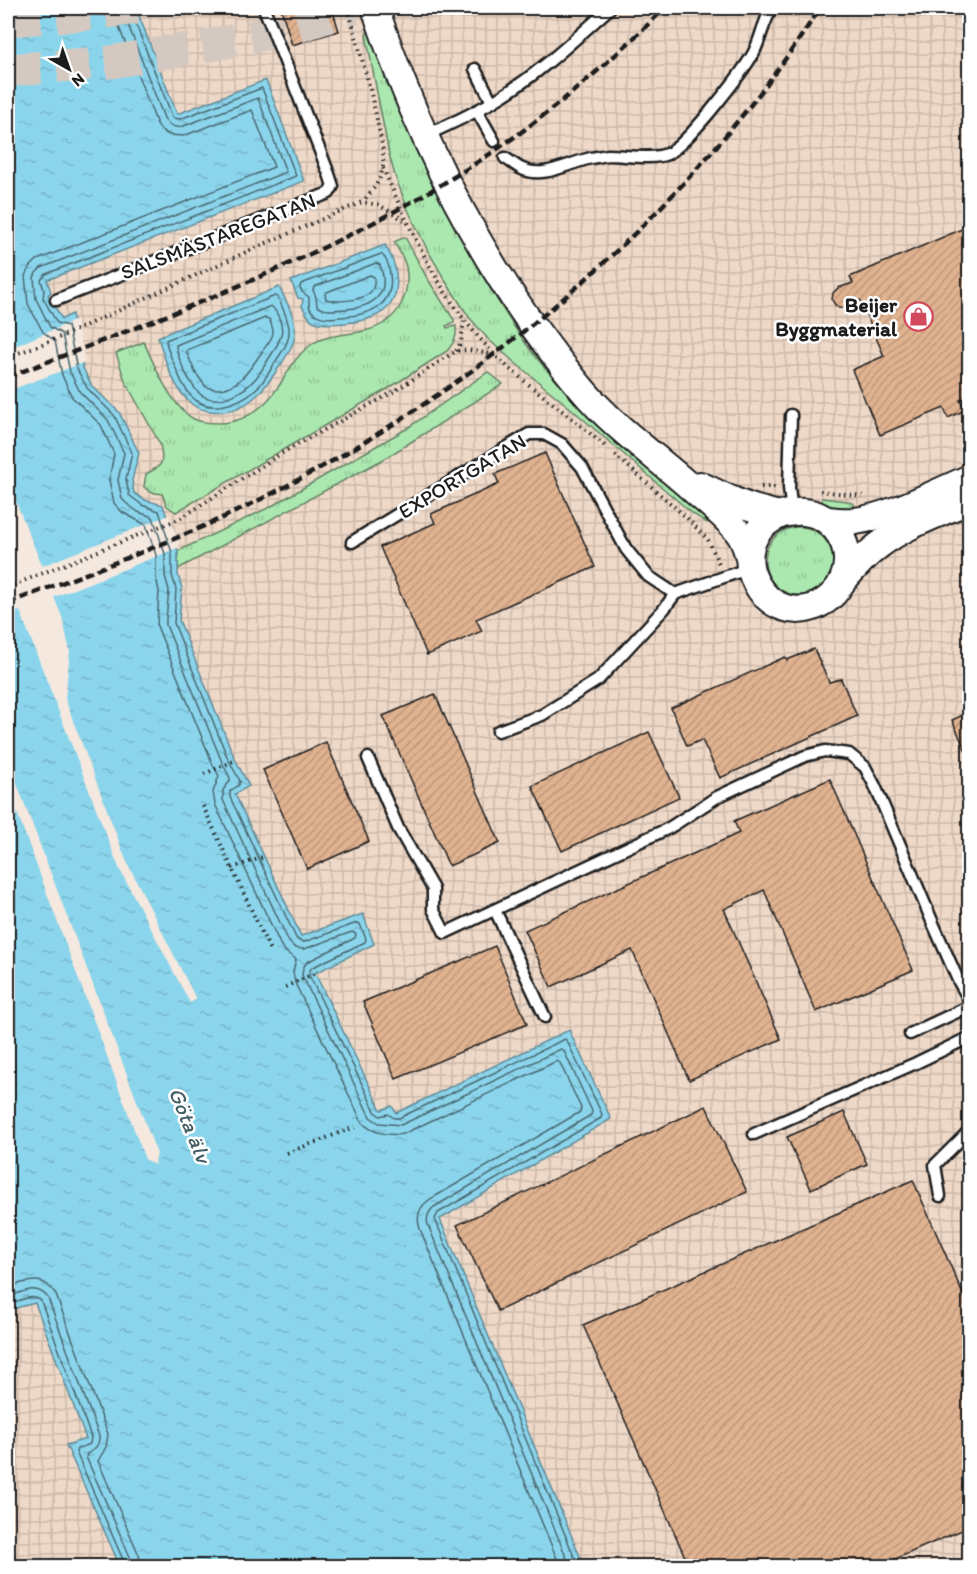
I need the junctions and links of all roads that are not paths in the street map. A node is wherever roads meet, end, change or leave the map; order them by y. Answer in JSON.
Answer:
{"nodes":[{"id":1,"x":264,"y":8,"type":"edge"},
{"id":2,"x":375,"y":8,"type":"edge"},
{"id":3,"x":610,"y":8,"type":"edge"},
{"id":4,"x":772,"y":8,"type":"edge"},
{"id":5,"x":475,"y":69,"type":"dead end"},
{"id":6,"x":492,"y":102,"type":"junction"},
{"id":7,"x":477,"y":111,"type":"junction"},
{"id":8,"x":424,"y":136,"type":"junction"},
{"id":9,"x":494,"y":141,"type":"dead end"},
{"id":10,"x":505,"y":158,"type":"dead end"},
{"id":11,"x":56,"y":300,"type":"dead end"},
{"id":12,"x":792,"y":415,"type":"dead end"},
{"id":13,"x":969,"y":478,"type":"edge"},
{"id":14,"x":788,"y":498,"type":"junction"},
{"id":15,"x":969,"y":500,"type":"edge"},
{"id":16,"x":734,"y":512,"type":"junction"},
{"id":17,"x":827,"y":520,"type":"junction"},
{"id":18,"x":352,"y":542,"type":"dead end"},
{"id":19,"x":749,"y":563,"type":"junction"},
{"id":20,"x":842,"y":582,"type":"junction"},
{"id":21,"x":675,"y":594,"type":"junction"},
{"id":22,"x":498,"y":731,"type":"dead end"},
{"id":23,"x":368,"y":758,"type":"dead end"},
{"id":24,"x":495,"y":910,"type":"junction"},
{"id":25,"x":969,"y":1000,"type":"edge"},
{"id":26,"x":969,"y":1006,"type":"edge"},
{"id":27,"x":545,"y":1017,"type":"dead end"},
{"id":28,"x":910,"y":1034,"type":"dead end"},
{"id":29,"x":969,"y":1037,"type":"edge"},
{"id":30,"x":969,"y":1130,"type":"edge"},
{"id":31,"x":754,"y":1134,"type":"dead end"},
{"id":32,"x":940,"y":1196,"type":"dead end"}],
"edges":[{"from":1,"to":11,"type":"lane","name":"SALSMÄSTAREGATAN"},
{"from":2,"to":8,"type":"street"},
{"from":3,"to":6,"type":"lane"},
{"from":4,"to":10,"type":"lane"},
{"from":5,"to":6,"type":"lane"},
{"from":6,"to":7,"type":"lane"},
{"from":7,"to":8,"type":"lane"},
{"from":7,"to":9,"type":"lane"},
{"from":8,"to":16,"type":"street"},
{"from":12,"to":14,"type":"lane"},
{"from":13,"to":17,"type":"street"},
{"from":14,"to":16,"type":"street"},
{"from":14,"to":17,"type":"street"},
{"from":14,"to":19,"type":"street"},
{"from":15,"to":20,"type":"street"},
{"from":16,"to":19,"type":"street"},
{"from":17,"to":20,"type":"street"},
{"from":18,"to":21,"type":"lane","name":"EXPORTGATAN"},
{"from":19,"to":20,"type":"street"},
{"from":19,"to":21,"type":"lane"},
{"from":21,"to":22,"type":"lane"},
{"from":23,"to":24,"type":"lane"},
{"from":24,"to":25,"type":"lane"},
{"from":24,"to":27,"type":"lane"},
{"from":26,"to":28,"type":"lane"},
{"from":29,"to":31,"type":"lane"},
{"from":30,"to":32,"type":"lane"}]}
